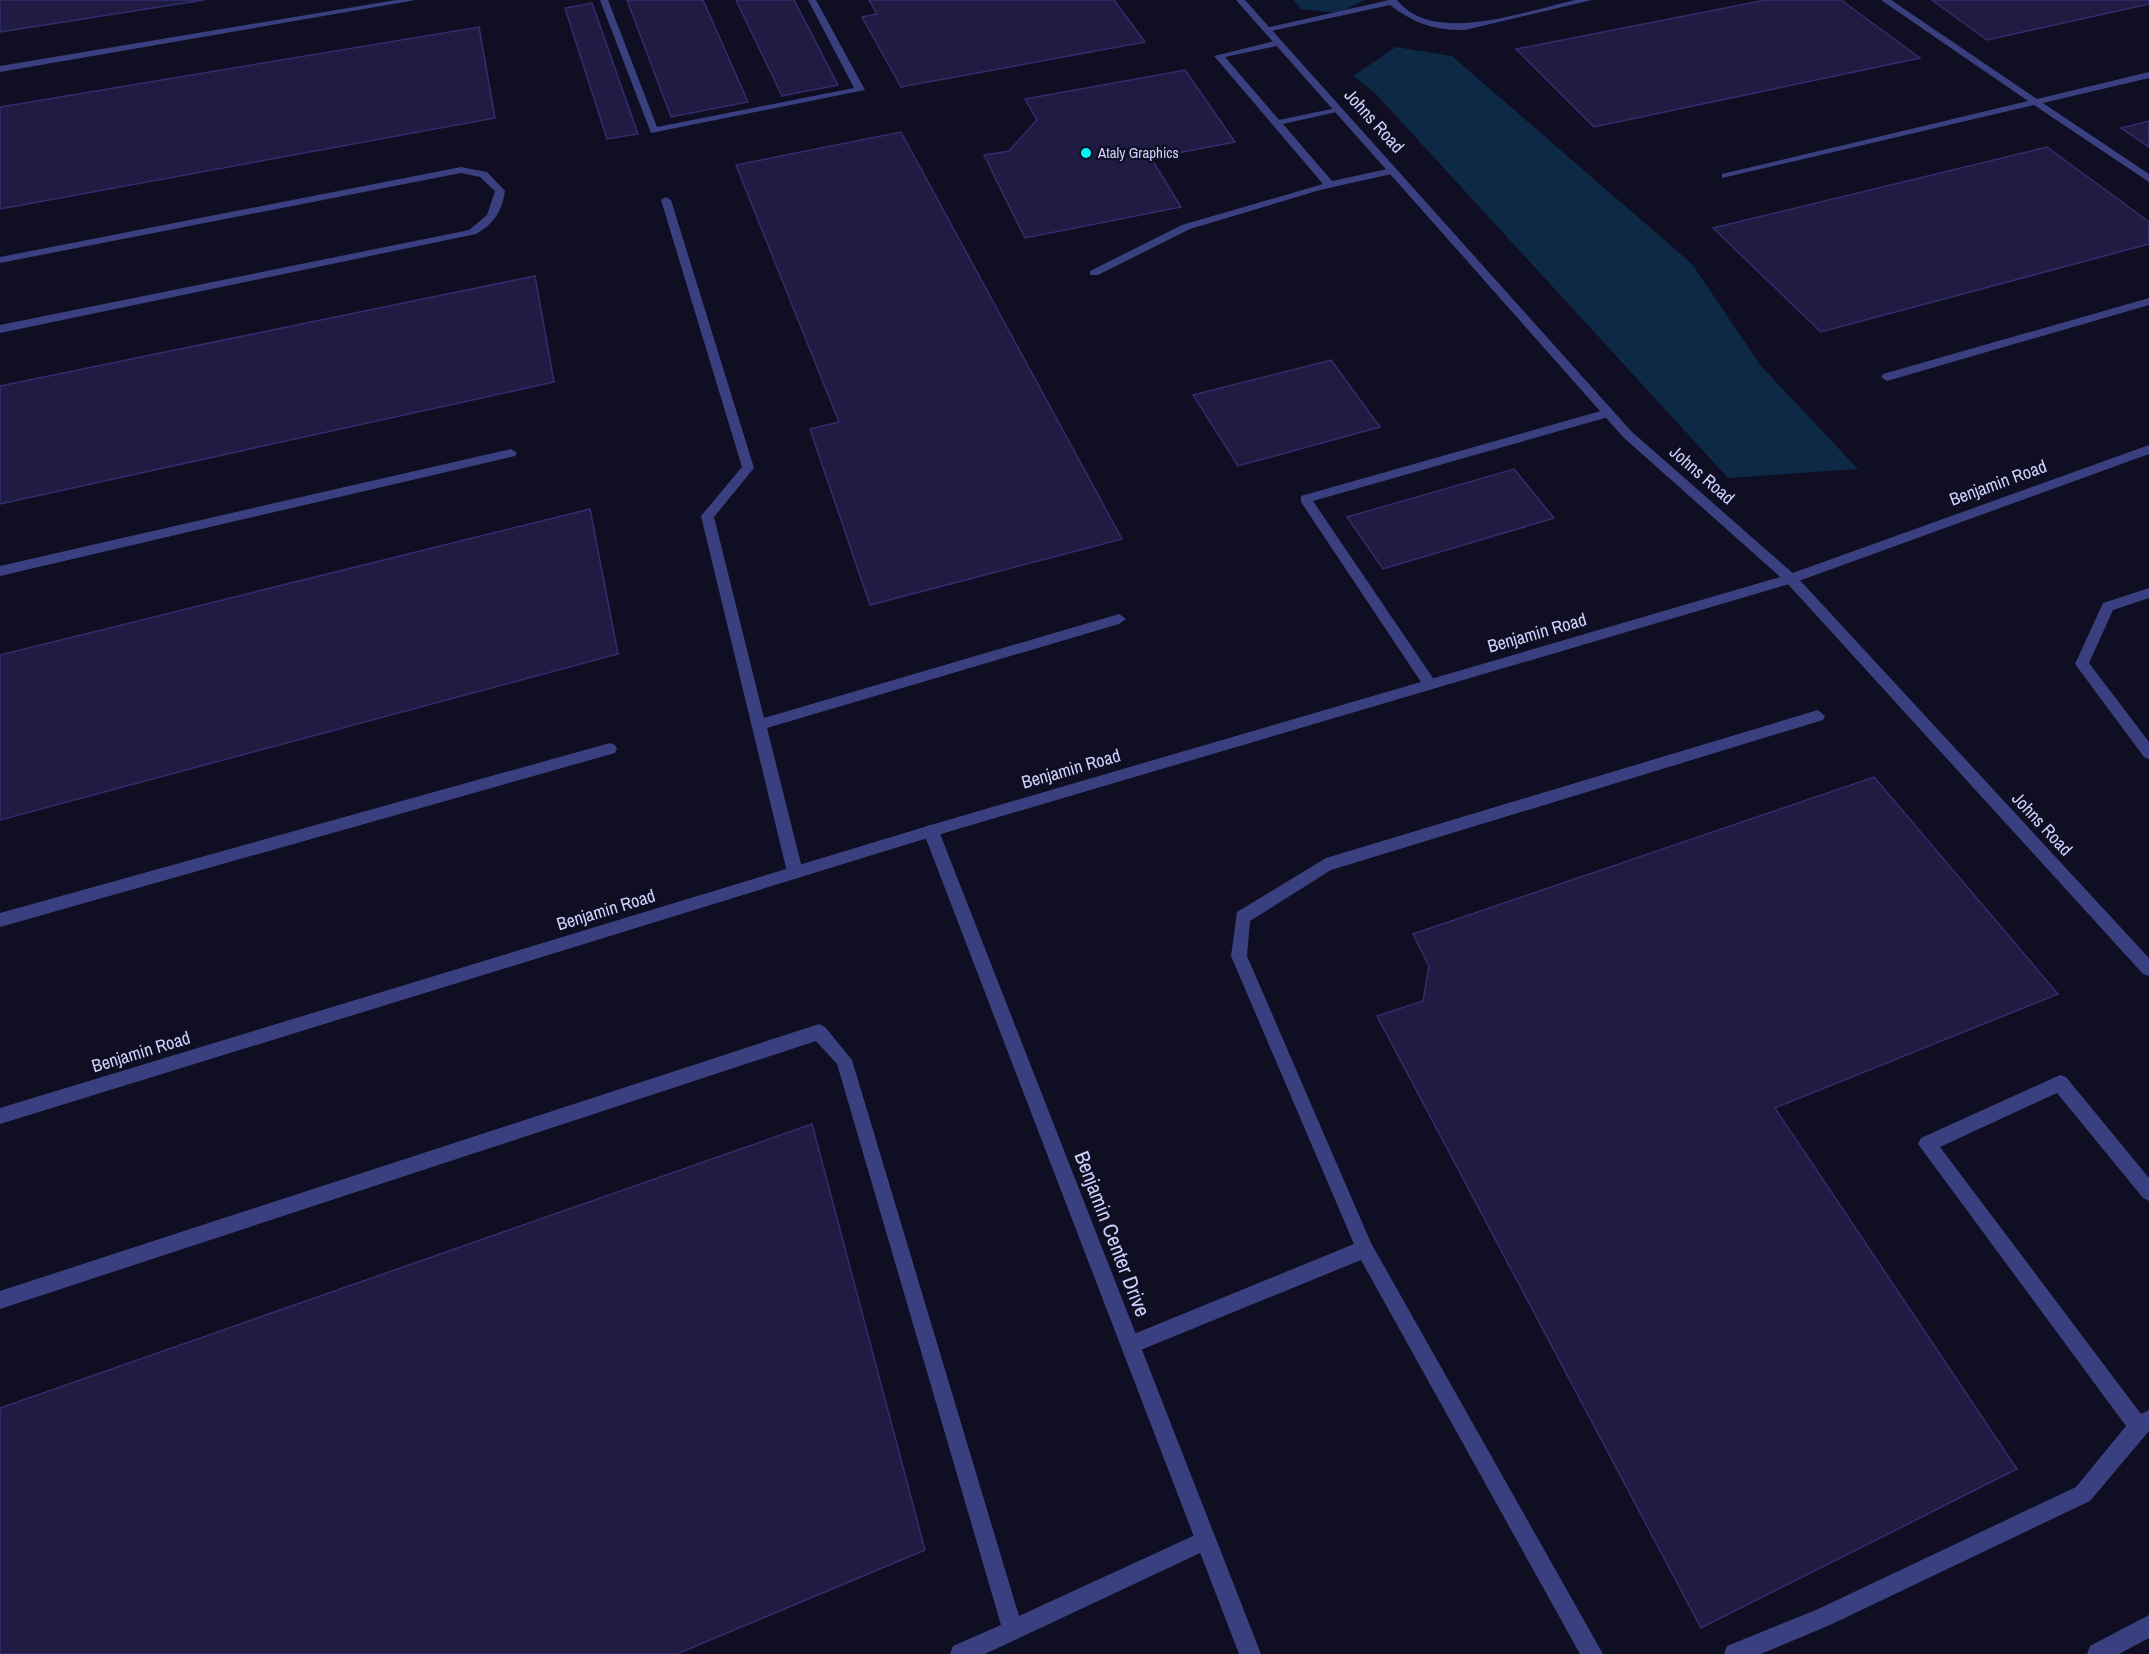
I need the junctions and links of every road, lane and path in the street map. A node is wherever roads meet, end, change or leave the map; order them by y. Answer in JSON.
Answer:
{"nodes":[{"id":1,"x":412,"y":0,"type":"edge"},
{"id":2,"x":604,"y":0,"type":"edge"},
{"id":3,"x":812,"y":0,"type":"edge"},
{"id":4,"x":1240,"y":0,"type":"edge"},
{"id":5,"x":1588,"y":0,"type":"edge"},
{"id":6,"x":1885,"y":0,"type":"edge"},
{"id":7,"x":1392,"y":1,"type":"edge"},
{"id":8,"x":1266,"y":29,"type":"junction"},
{"id":9,"x":1279,"y":43,"type":"junction"},
{"id":10,"x":0,"y":69,"type":"edge"},
{"id":11,"x":2149,"y":75,"type":"edge"},
{"id":12,"x":2035,"y":102,"type":"junction"},
{"id":13,"x":1338,"y":110,"type":"junction"},
{"id":14,"x":1277,"y":123,"type":"junction"},
{"id":15,"x":1392,"y":171,"type":"junction"},
{"id":16,"x":1726,"y":176,"type":"dead end"},
{"id":17,"x":2149,"y":179,"type":"edge"},
{"id":18,"x":1330,"y":185,"type":"junction"},
{"id":19,"x":666,"y":200,"type":"dead end"},
{"id":20,"x":0,"y":260,"type":"edge"},
{"id":21,"x":1094,"y":273,"type":"dead end"},
{"id":22,"x":2149,"y":301,"type":"edge"},
{"id":23,"x":0,"y":329,"type":"edge"},
{"id":24,"x":1887,"y":377,"type":"dead end"},
{"id":25,"x":1608,"y":413,"type":"junction"},
{"id":26,"x":2149,"y":449,"type":"edge"},
{"id":27,"x":512,"y":453,"type":"dead end"},
{"id":28,"x":0,"y":571,"type":"edge"},
{"id":29,"x":1791,"y":579,"type":"junction"},
{"id":30,"x":2149,"y":592,"type":"edge"},
{"id":31,"x":1119,"y":619,"type":"dead end"},
{"id":32,"x":1430,"y":684,"type":"junction"},
{"id":33,"x":1818,"y":716,"type":"dead end"},
{"id":34,"x":759,"y":725,"type":"junction"},
{"id":35,"x":610,"y":749,"type":"dead end"},
{"id":36,"x":2149,"y":753,"type":"edge"},
{"id":37,"x":932,"y":831,"type":"junction"},
{"id":38,"x":795,"y":872,"type":"junction"},
{"id":39,"x":0,"y":920,"type":"edge"},
{"id":40,"x":2149,"y":969,"type":"edge"},
{"id":41,"x":0,"y":1116,"type":"edge"},
{"id":42,"x":2149,"y":1192,"type":"edge"},
{"id":43,"x":1365,"y":1249,"type":"junction"},
{"id":44,"x":0,"y":1300,"type":"edge"},
{"id":45,"x":1131,"y":1345,"type":"junction"},
{"id":46,"x":2143,"y":1423,"type":"edge"},
{"id":47,"x":1206,"y":1540,"type":"junction"},
{"id":48,"x":2149,"y":1626,"type":"edge"},
{"id":49,"x":1013,"y":1630,"type":"junction"},
{"id":50,"x":961,"y":1654,"type":"edge"},
{"id":51,"x":1250,"y":1654,"type":"edge"},
{"id":52,"x":1592,"y":1654,"type":"edge"},
{"id":53,"x":1735,"y":1654,"type":"edge"},
{"id":54,"x":2098,"y":1654,"type":"edge"}],
"edges":[{"from":1,"to":10,"type":"street"},
{"from":2,"to":3,"type":"street"},
{"from":4,"to":8,"type":"street","name":"Johns Road"},
{"from":5,"to":7,"type":"street"},
{"from":6,"to":12,"type":"street"},
{"from":7,"to":8,"type":"street"},
{"from":8,"to":9,"type":"street","name":"Johns Road"},
{"from":9,"to":13,"type":"street","name":"Johns Road"},
{"from":9,"to":14,"type":"street"},
{"from":11,"to":12,"type":"street"},
{"from":12,"to":16,"type":"street"},
{"from":12,"to":17,"type":"street"},
{"from":13,"to":14,"type":"street"},
{"from":13,"to":15,"type":"street","name":"Johns Road"},
{"from":14,"to":18,"type":"street"},
{"from":15,"to":18,"type":"street"},
{"from":15,"to":25,"type":"street","name":"Johns Road"},
{"from":18,"to":21,"type":"street"},
{"from":19,"to":34,"type":"street"},
{"from":20,"to":23,"type":"street"},
{"from":22,"to":24,"type":"street"},
{"from":25,"to":29,"type":"street","name":"Johns Road"},
{"from":25,"to":32,"type":"street"},
{"from":26,"to":29,"type":"street","name":"Benjamin Road"},
{"from":27,"to":28,"type":"street"},
{"from":29,"to":32,"type":"street","name":"Benjamin Road"},
{"from":29,"to":40,"type":"street","name":"Johns Road"},
{"from":30,"to":36,"type":"street"},
{"from":31,"to":34,"type":"street"},
{"from":32,"to":37,"type":"street","name":"Benjamin Road"},
{"from":33,"to":43,"type":"street"},
{"from":34,"to":38,"type":"street"},
{"from":35,"to":39,"type":"street"},
{"from":37,"to":38,"type":"street","name":"Benjamin Road"},
{"from":37,"to":45,"type":"street","name":"Benjamin Center Drive"},
{"from":38,"to":41,"type":"street","name":"Benjamin Road"},
{"from":42,"to":46,"type":"street"},
{"from":43,"to":45,"type":"street"},
{"from":43,"to":52,"type":"street"},
{"from":44,"to":49,"type":"street"},
{"from":45,"to":47,"type":"street","name":"Benjamin Center Drive"},
{"from":46,"to":53,"type":"street"},
{"from":47,"to":49,"type":"street"},
{"from":47,"to":51,"type":"street","name":"Benjamin Center Drive"},
{"from":48,"to":54,"type":"street"},
{"from":49,"to":50,"type":"street"}]}
